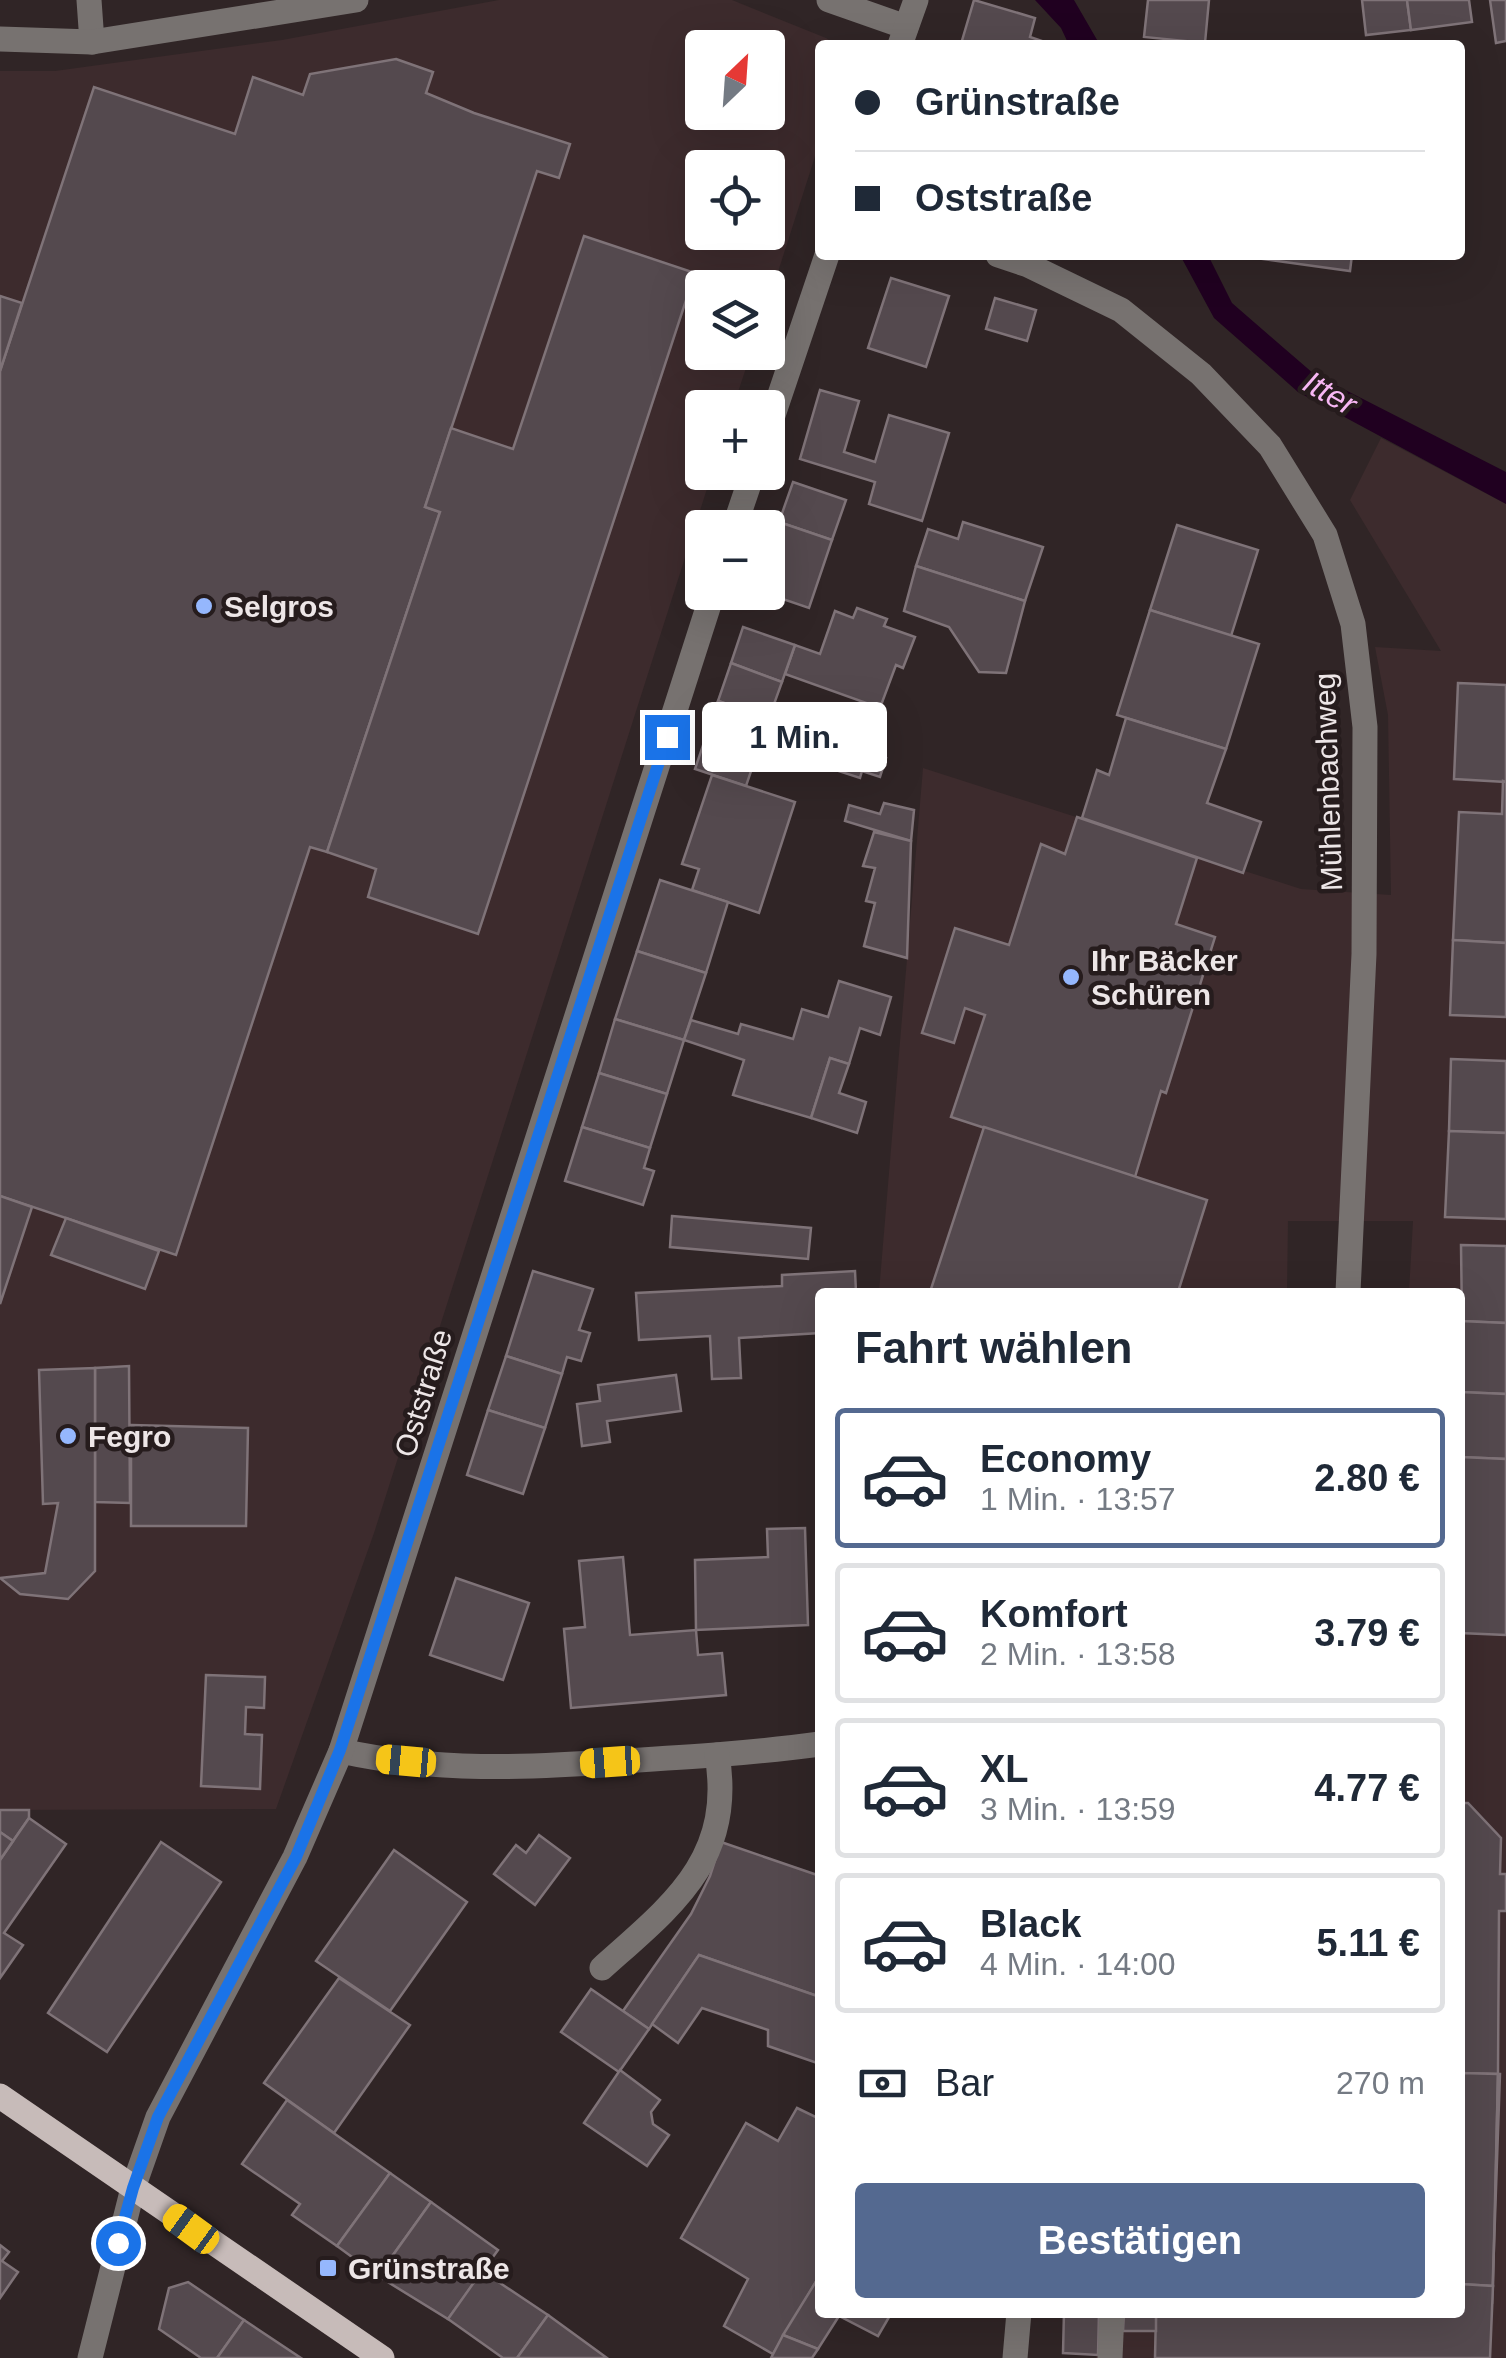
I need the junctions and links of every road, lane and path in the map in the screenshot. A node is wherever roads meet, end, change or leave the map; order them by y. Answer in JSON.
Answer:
{"nodes":[{"id":1,"x":89,"y":0,"type":"edge"},
{"id":2,"x":356,"y":0,"type":"edge"},
{"id":3,"x":829,"y":0,"type":"edge"},
{"id":4,"x":916,"y":0,"type":"edge"},
{"id":5,"x":903,"y":36,"type":"edge"},
{"id":6,"x":0,"y":39,"type":"edge"},
{"id":7,"x":92,"y":42,"type":"junction"},
{"id":8,"x":825,"y":260,"type":"edge"},
{"id":9,"x":1013,"y":260,"type":"edge"},
{"id":10,"x":781,"y":390,"type":"edge"},
{"id":11,"x":707,"y":610,"type":"edge"},
{"id":12,"x":1348,"y":1288,"type":"edge"},
{"id":13,"x":815,"y":1745,"type":"edge"},
{"id":14,"x":340,"y":1750,"type":"junction"},
{"id":15,"x":717,"y":1755,"type":"junction"},
{"id":16,"x":602,"y":1968,"type":"dead end"},
{"id":17,"x":0,"y":2096,"type":"edge"},
{"id":18,"x":133,"y":2188,"type":"junction"},
{"id":19,"x":1019,"y":2318,"type":"edge"},
{"id":20,"x":1112,"y":2318,"type":"edge"},
{"id":21,"x":90,"y":2358,"type":"edge"},
{"id":22,"x":382,"y":2358,"type":"edge"},
{"id":23,"x":1015,"y":2358,"type":"edge"},
{"id":24,"x":1110,"y":2358,"type":"edge"}],
"edges":[{"from":1,"to":7,"type":"street"},
{"from":2,"to":7,"type":"street"},
{"from":3,"to":5,"type":"street"},
{"from":4,"to":5,"type":"street"},
{"from":6,"to":7,"type":"street"},
{"from":8,"to":10,"type":"street"},
{"from":9,"to":12,"type":"street","name":"Mühlenbachweg"},
{"from":11,"to":14,"type":"street","name":"Oststraße"},
{"from":13,"to":15,"type":"street"},
{"from":14,"to":15,"type":"street"},
{"from":14,"to":18,"type":"street","name":"Oststraße"},
{"from":15,"to":16,"type":"street"},
{"from":17,"to":18,"type":"main road"},
{"from":18,"to":21,"type":"street"},
{"from":18,"to":22,"type":"main road"},
{"from":19,"to":23,"type":"street"},
{"from":20,"to":24,"type":"street"}]}
